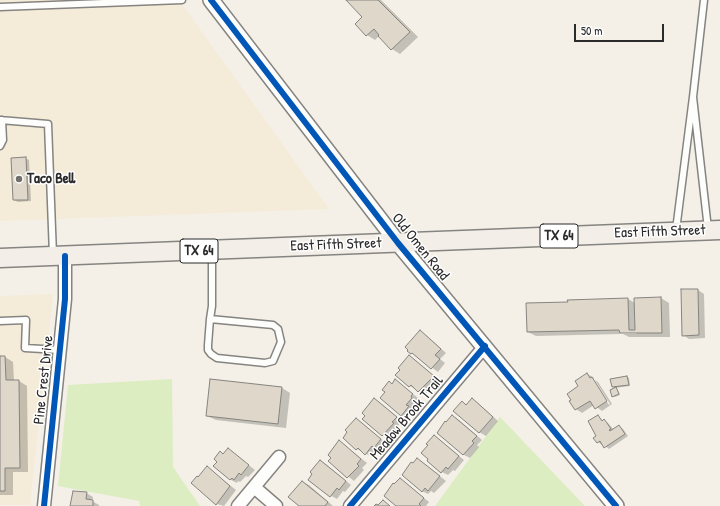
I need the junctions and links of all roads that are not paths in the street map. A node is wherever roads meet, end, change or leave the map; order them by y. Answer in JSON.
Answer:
{"nodes":[{"id":1,"x":182,"y":0,"type":"edge"},
{"id":2,"x":211,"y":0,"type":"edge"},
{"id":3,"x":704,"y":0,"type":"edge"},
{"id":4,"x":0,"y":7,"type":"edge"},
{"id":5,"x":693,"y":97,"type":"junction"},
{"id":6,"x":1,"y":120,"type":"edge"},
{"id":7,"x":0,"y":146,"type":"edge"},
{"id":8,"x":714,"y":230,"type":"edge"},
{"id":9,"x":676,"y":232,"type":"junction"},
{"id":10,"x":398,"y":243,"type":"junction"},
{"id":11,"x":212,"y":250,"type":"junction"},
{"id":12,"x":59,"y":256,"type":"junction"},
{"id":13,"x":0,"y":258,"type":"edge"},
{"id":14,"x":210,"y":319,"type":"junction"},
{"id":15,"x":0,"y":321,"type":"edge"},
{"id":16,"x":485,"y":346,"type":"junction"},
{"id":17,"x":60,"y":350,"type":"junction"},
{"id":18,"x":279,"y":457,"type":"dead end"},
{"id":19,"x":254,"y":487,"type":"junction"},
{"id":20,"x":44,"y":506,"type":"edge"},
{"id":21,"x":238,"y":506,"type":"edge"},
{"id":22,"x":276,"y":506,"type":"edge"},
{"id":23,"x":350,"y":506,"type":"edge"},
{"id":24,"x":616,"y":506,"type":"edge"}],
"edges":[{"from":1,"to":4,"type":"lane"},
{"from":2,"to":10,"type":"street","name":"Old Omen Road"},
{"from":3,"to":5,"type":"lane"},
{"from":5,"to":8,"type":"lane"},
{"from":5,"to":9,"type":"lane"},
{"from":6,"to":7,"type":"lane"},
{"from":6,"to":12,"type":"lane"},
{"from":8,"to":9,"type":"main road","name":"East Fifth Street","number":"TX 64"},
{"from":9,"to":10,"type":"main road","name":"East Fifth Street","number":"TX 64"},
{"from":10,"to":11,"type":"main road","name":"East Fifth Street","number":"TX 64"},
{"from":10,"to":16,"type":"street","name":"Old Omen Road"},
{"from":11,"to":12,"type":"main road","name":"East Fifth Street","number":"TX 64"},
{"from":11,"to":14,"type":"lane"},
{"from":12,"to":13,"type":"main road","name":"East Fifth Street","number":"TX 64"},
{"from":12,"to":17,"type":"street","name":"Pine Crest Drive"},
{"from":14,"to":14,"type":"lane"},
{"from":15,"to":17,"type":"lane"},
{"from":16,"to":23,"type":"street","name":"Meadow Brook Trail"},
{"from":16,"to":24,"type":"street","name":"Old Omen Road"},
{"from":17,"to":20,"type":"street","name":"Pine Crest Drive"},
{"from":18,"to":19,"type":"street"},
{"from":19,"to":21,"type":"street"},
{"from":19,"to":22,"type":"street"}]}
